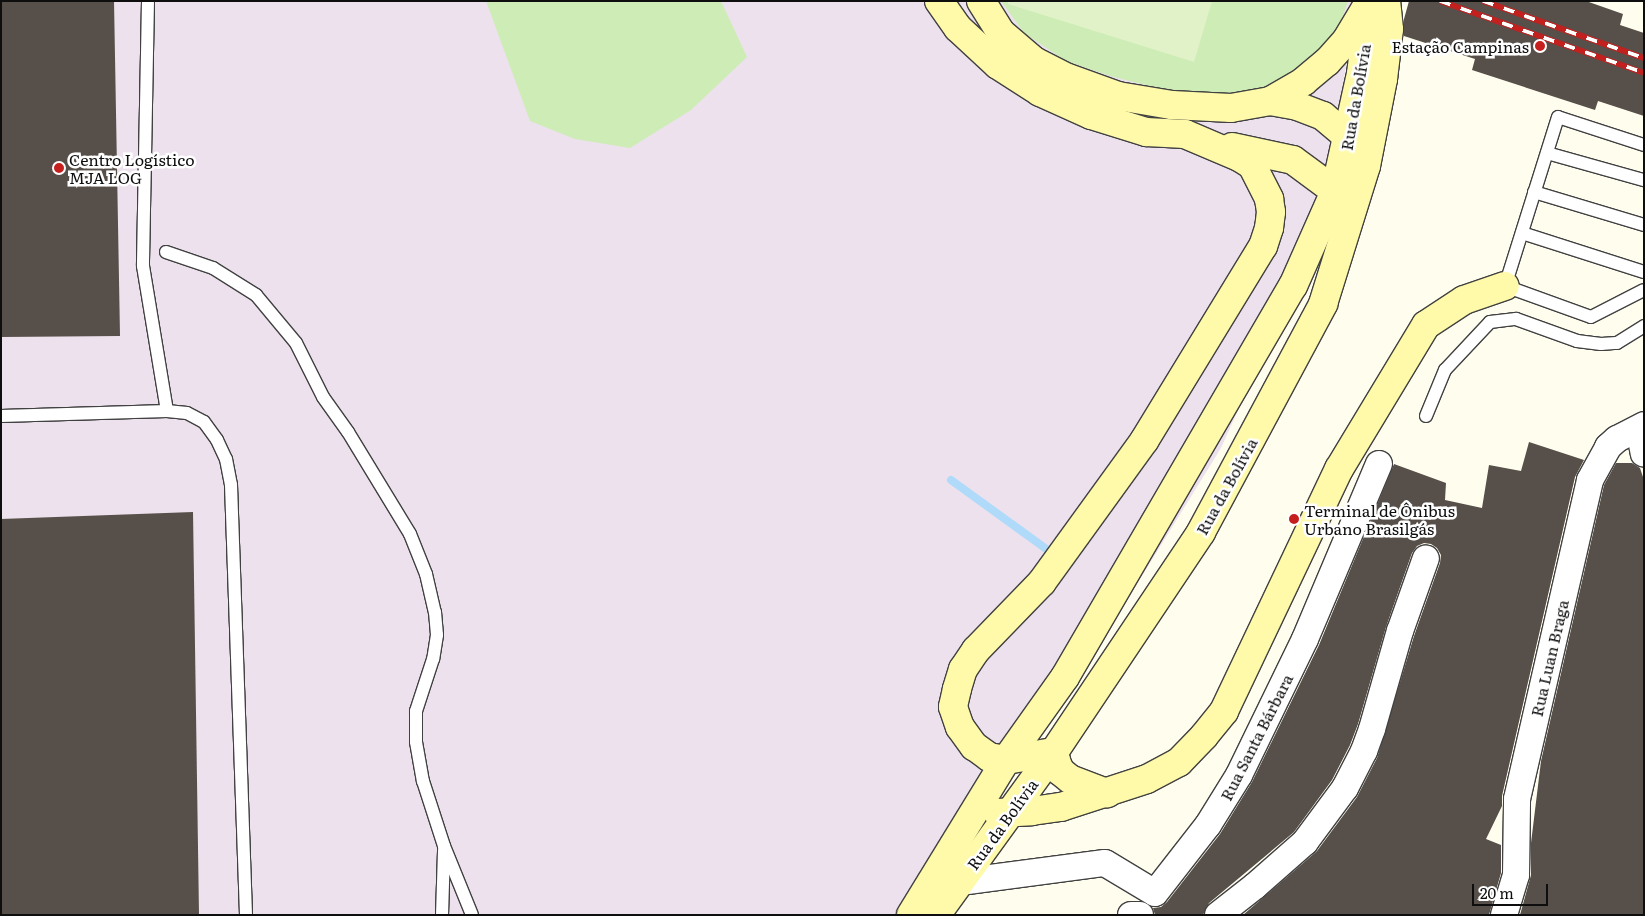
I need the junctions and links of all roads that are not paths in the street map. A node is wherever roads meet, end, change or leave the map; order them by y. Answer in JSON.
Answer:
{"nodes":[{"id":1,"x":148,"y":1,"type":"edge"},
{"id":2,"x":939,"y":1,"type":"edge"},
{"id":3,"x":981,"y":1,"type":"edge"},
{"id":4,"x":1386,"y":1,"type":"edge"},
{"id":5,"x":1370,"y":2,"type":"edge"},
{"id":6,"x":1270,"y":101,"type":"junction"},
{"id":7,"x":1348,"y":137,"type":"junction"},
{"id":8,"x":1208,"y":142,"type":"junction"},
{"id":9,"x":1644,"y":145,"type":"edge"},
{"id":10,"x":1547,"y":153,"type":"junction"},
{"id":11,"x":1366,"y":166,"type":"junction"},
{"id":12,"x":1644,"y":180,"type":"edge"},
{"id":13,"x":1335,"y":191,"type":"junction"},
{"id":14,"x":1534,"y":192,"type":"junction"},
{"id":15,"x":1644,"y":225,"type":"edge"},
{"id":16,"x":1522,"y":233,"type":"junction"},
{"id":17,"x":166,"y":252,"type":"dead end"},
{"id":18,"x":1644,"y":272,"type":"edge"},
{"id":19,"x":1505,"y":286,"type":"junction"},
{"id":20,"x":1644,"y":290,"type":"edge"},
{"id":21,"x":1644,"y":326,"type":"edge"},
{"id":22,"x":167,"y":411,"type":"junction"},
{"id":23,"x":1,"y":416,"type":"edge"},
{"id":24,"x":1426,"y":416,"type":"dead end"},
{"id":25,"x":1641,"y":427,"type":"edge"},
{"id":26,"x":1644,"y":454,"type":"edge"},
{"id":27,"x":1379,"y":464,"type":"dead end"},
{"id":28,"x":1426,"y":558,"type":"dead end"},
{"id":29,"x":1054,"y":752,"type":"junction"},
{"id":30,"x":1006,"y":760,"type":"junction"},
{"id":31,"x":1107,"y":793,"type":"junction"},
{"id":32,"x":1009,"y":813,"type":"junction"},
{"id":33,"x":974,"y":814,"type":"junction"},
{"id":34,"x":444,"y":846,"type":"junction"},
{"id":35,"x":960,"y":882,"type":"junction"},
{"id":36,"x":246,"y":915,"type":"edge"},
{"id":37,"x":442,"y":915,"type":"edge"},
{"id":38,"x":472,"y":915,"type":"edge"},
{"id":39,"x":911,"y":915,"type":"edge"},
{"id":40,"x":936,"y":915,"type":"edge"},
{"id":41,"x":1131,"y":915,"type":"edge"},
{"id":42,"x":1140,"y":915,"type":"edge"},
{"id":43,"x":1218,"y":915,"type":"edge"},
{"id":44,"x":1504,"y":915,"type":"edge"}],
"edges":[{"from":1,"to":22,"type":"lane"},
{"from":2,"to":8,"type":"main road"},
{"from":3,"to":6,"type":"main road"},
{"from":4,"to":11,"type":"main road","name":"Rua da Bolívia"},
{"from":5,"to":6,"type":"main road"},
{"from":5,"to":7,"type":"main road","name":"Rua da Bolívia"},
{"from":6,"to":7,"type":"main road"},
{"from":7,"to":11,"type":"main road"},
{"from":7,"to":13,"type":"main road","name":"Rua da Bolívia"},
{"from":8,"to":13,"type":"main road"},
{"from":8,"to":30,"type":"main road"},
{"from":9,"to":10,"type":"lane"},
{"from":10,"to":12,"type":"lane"},
{"from":10,"to":14,"type":"lane"},
{"from":11,"to":29,"type":"main road","name":"Rua da Bolívia"},
{"from":13,"to":30,"type":"main road","name":"Rua da Bolívia"},
{"from":14,"to":15,"type":"lane"},
{"from":14,"to":16,"type":"lane"},
{"from":16,"to":18,"type":"lane"},
{"from":16,"to":19,"type":"lane"},
{"from":17,"to":34,"type":"lane"},
{"from":19,"to":20,"type":"lane"},
{"from":19,"to":31,"type":"main road"},
{"from":21,"to":24,"type":"lane"},
{"from":22,"to":23,"type":"lane"},
{"from":22,"to":36,"type":"lane"},
{"from":25,"to":26,"type":"street"},
{"from":25,"to":44,"type":"street","name":"Rua Luan Braga"},
{"from":27,"to":35,"type":"street","name":"Rua Santa Bárbara"},
{"from":28,"to":43,"type":"street"},
{"from":29,"to":30,"type":"main road"},
{"from":29,"to":31,"type":"main road"},
{"from":29,"to":32,"type":"main road","name":"Rua da Bolívia"},
{"from":30,"to":33,"type":"main road","name":"Rua da Bolívia"},
{"from":31,"to":32,"type":"main road"},
{"from":32,"to":33,"type":"main road"},
{"from":32,"to":35,"type":"main road","name":"Rua da Bolívia"},
{"from":33,"to":39,"type":"main road","name":"Rua da Bolívia"},
{"from":34,"to":37,"type":"lane"},
{"from":34,"to":38,"type":"lane"},
{"from":35,"to":40,"type":"main road","name":"Rua da Bolívia"},
{"from":41,"to":42,"type":"street"}]}
